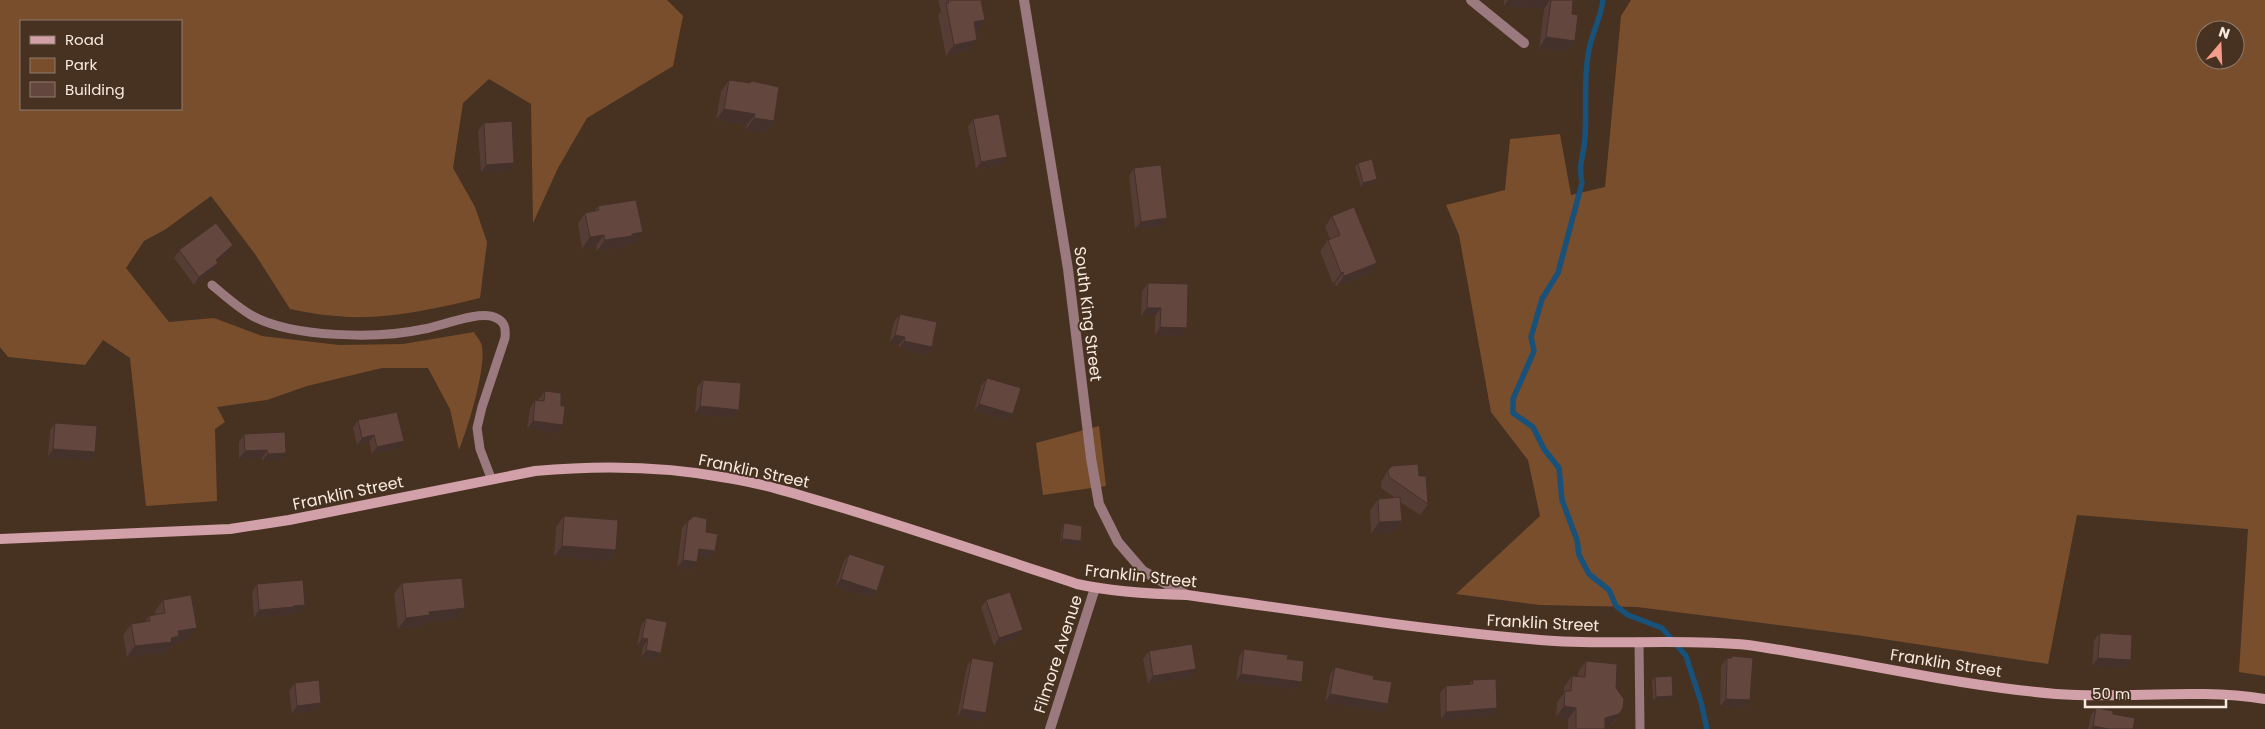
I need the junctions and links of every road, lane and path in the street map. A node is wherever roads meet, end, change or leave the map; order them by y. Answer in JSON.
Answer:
{"nodes":[{"id":1,"x":1024,"y":0,"type":"edge"},
{"id":2,"x":1471,"y":0,"type":"edge"},
{"id":3,"x":1524,"y":43,"type":"dead end"},
{"id":4,"x":212,"y":285,"type":"dead end"},
{"id":5,"x":491,"y":478,"type":"junction"},
{"id":6,"x":0,"y":539,"type":"edge"},
{"id":7,"x":1095,"y":588,"type":"junction"},
{"id":8,"x":1186,"y":595,"type":"junction"},
{"id":9,"x":1639,"y":642,"type":"junction"},
{"id":10,"x":2265,"y":700,"type":"edge"},
{"id":11,"x":1050,"y":729,"type":"edge"},
{"id":12,"x":1640,"y":729,"type":"edge"}],
"edges":[{"from":1,"to":8,"type":"street","name":"South King Street"},
{"from":2,"to":3,"type":"street"},
{"from":4,"to":5,"type":"lane"},
{"from":5,"to":6,"type":"main road","name":"Franklin Street"},
{"from":5,"to":7,"type":"main road","name":"Franklin Street"},
{"from":7,"to":8,"type":"main road","name":"Franklin Street"},
{"from":7,"to":11,"type":"street","name":"Filmore Avenue"},
{"from":8,"to":9,"type":"main road","name":"Franklin Street"},
{"from":9,"to":10,"type":"main road","name":"Franklin Street"},
{"from":9,"to":12,"type":"lane"}]}
